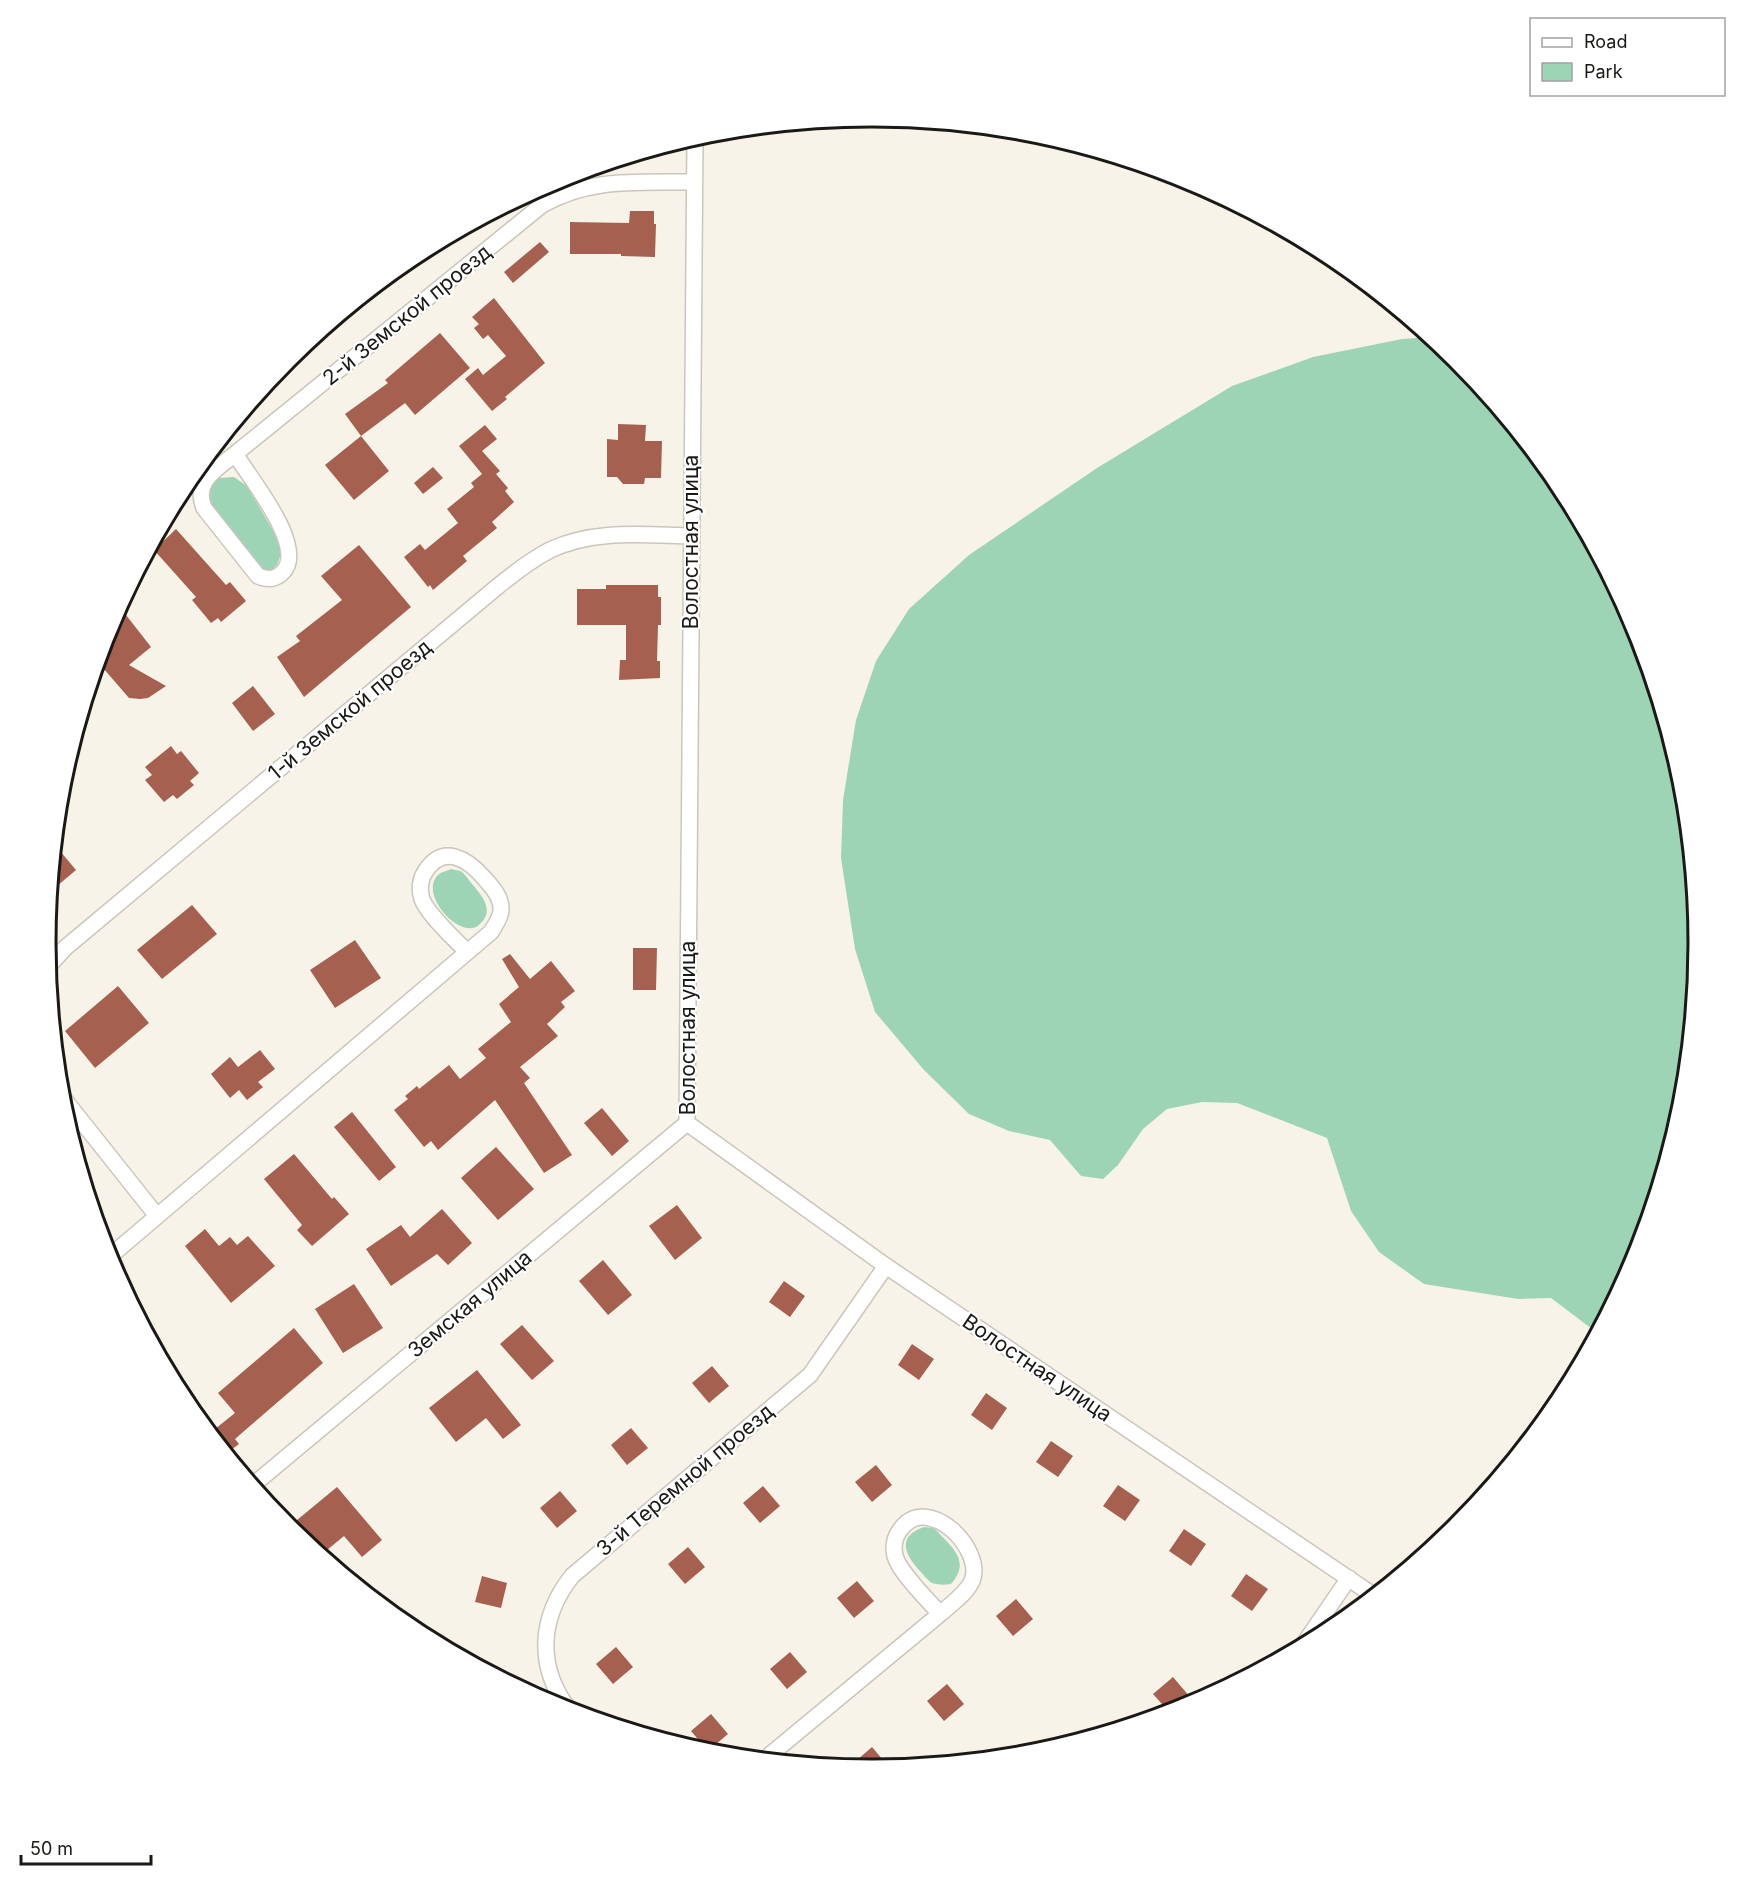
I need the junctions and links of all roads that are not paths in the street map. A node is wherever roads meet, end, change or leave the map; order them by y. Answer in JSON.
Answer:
{"nodes":[{"id":1,"x":694,"y":146,"type":"edge"},
{"id":2,"x":694,"y":182,"type":"junction"},
{"id":3,"x":235,"y":454,"type":"junction"},
{"id":4,"x":691,"y":536,"type":"junction"},
{"id":5,"x":467,"y":952,"type":"junction"},
{"id":6,"x":56,"y":958,"type":"edge"},
{"id":7,"x":73,"y":1110,"type":"edge"},
{"id":8,"x":687,"y":1123,"type":"junction"},
{"id":9,"x":157,"y":1216,"type":"junction"},
{"id":10,"x":116,"y":1251,"type":"edge"},
{"id":11,"x":886,"y":1266,"type":"junction"},
{"id":12,"x":258,"y":1481,"type":"edge"},
{"id":13,"x":1349,"y":1578,"type":"junction"},
{"id":14,"x":1367,"y":1591,"type":"edge"},
{"id":15,"x":940,"y":1614,"type":"junction"},
{"id":16,"x":1315,"y":1627,"type":"edge"},
{"id":17,"x":561,"y":1697,"type":"edge"},
{"id":18,"x":772,"y":1753,"type":"edge"}],
"edges":[{"from":1,"to":2,"type":"street","name":"Волостная улица"},
{"from":2,"to":3,"type":"street","name":"2-й Земской проезд"},
{"from":2,"to":4,"type":"street","name":"Волостная улица"},
{"from":3,"to":3,"type":"street","name":"2-й Земской проезд"},
{"from":4,"to":6,"type":"street","name":"1-й Земской проезд"},
{"from":4,"to":8,"type":"street","name":"Волостная улица"},
{"from":5,"to":5,"type":"street"},
{"from":5,"to":9,"type":"street"},
{"from":7,"to":9,"type":"street"},
{"from":8,"to":11,"type":"street","name":"Волостная улица"},
{"from":8,"to":12,"type":"street","name":"Земская улица"},
{"from":9,"to":10,"type":"street"},
{"from":11,"to":13,"type":"street","name":"Волостная улица"},
{"from":11,"to":17,"type":"street","name":"3-й Теремной проезд"},
{"from":13,"to":14,"type":"street","name":"Волостная улица"},
{"from":13,"to":16,"type":"street"},
{"from":15,"to":15,"type":"street"},
{"from":15,"to":18,"type":"street"}]}
